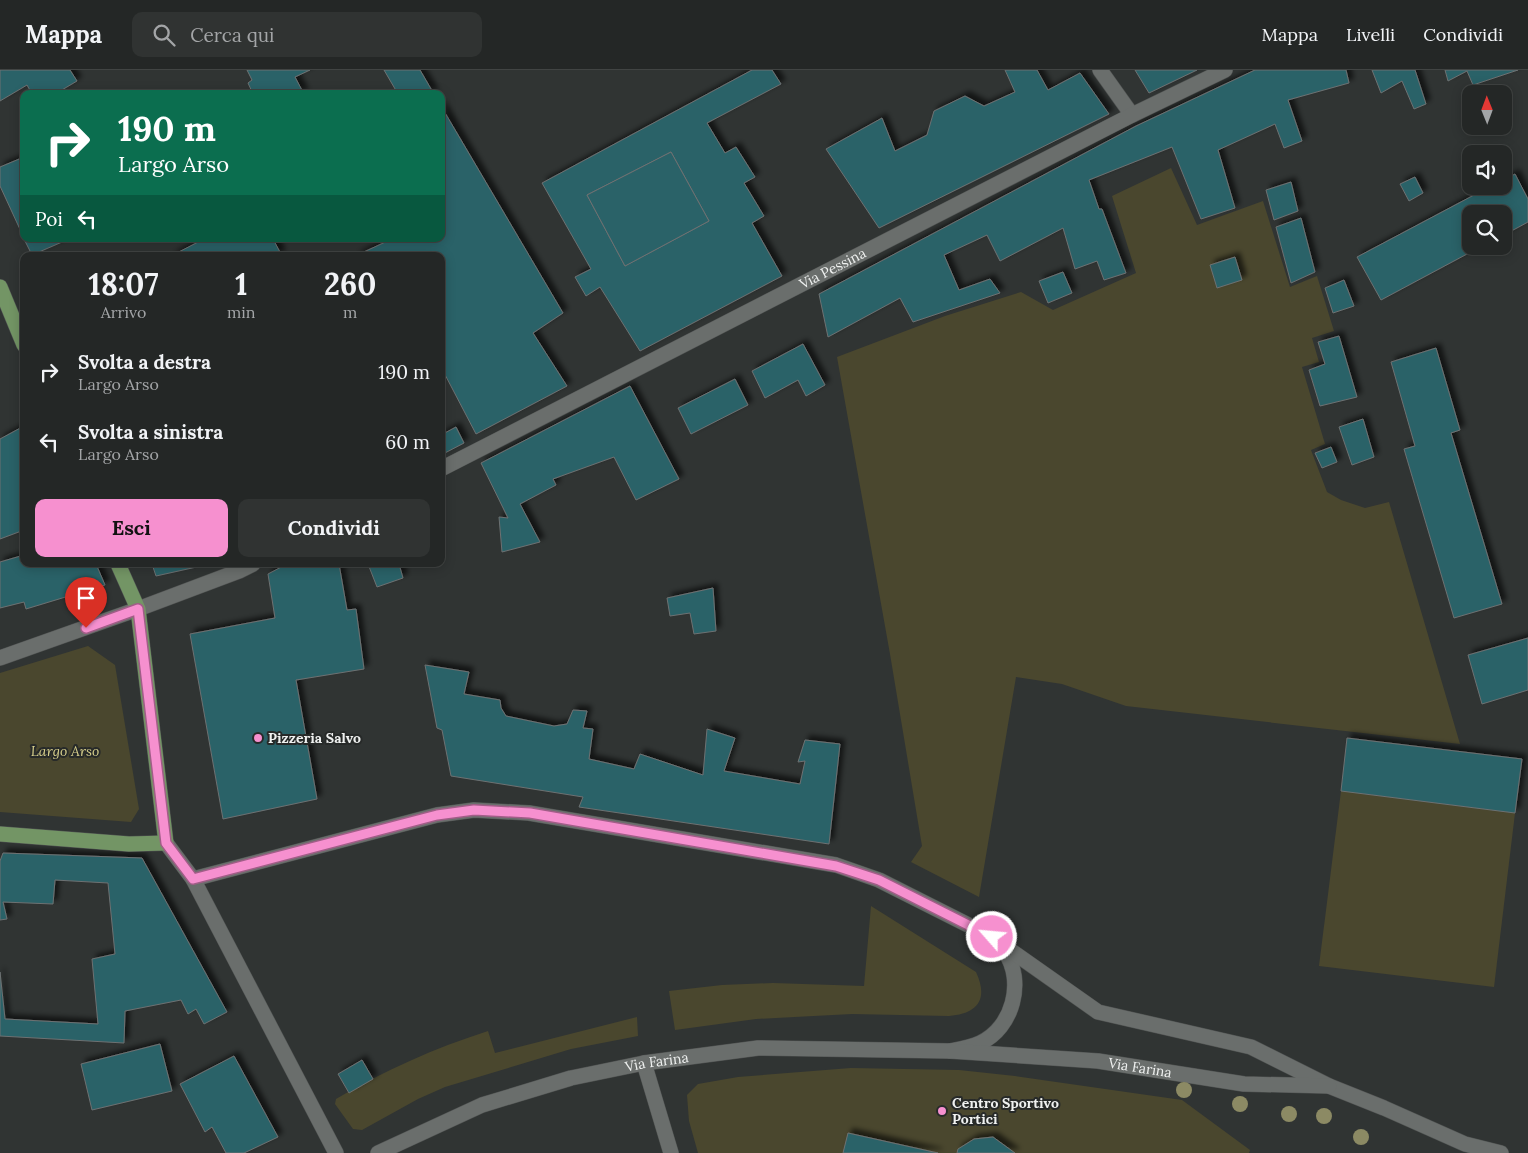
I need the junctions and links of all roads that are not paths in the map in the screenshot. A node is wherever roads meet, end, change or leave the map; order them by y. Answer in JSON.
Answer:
{"nodes":[{"id":1,"x":1100,"y":70,"type":"edge"},
{"id":2,"x":1225,"y":70,"type":"edge"},
{"id":3,"x":1132,"y":115,"type":"junction"},
{"id":4,"x":0,"y":287,"type":"edge"},
{"id":5,"x":20,"y":335,"type":"edge"},
{"id":6,"x":445,"y":467,"type":"edge"},
{"id":7,"x":119,"y":567,"type":"edge"},
{"id":8,"x":247,"y":567,"type":"edge"},
{"id":9,"x":138,"y":609,"type":"junction"},
{"id":10,"x":0,"y":658,"type":"edge"},
{"id":11,"x":0,"y":834,"type":"edge"},
{"id":12,"x":166,"y":843,"type":"junction"},
{"id":13,"x":193,"y":879,"type":"junction"},
{"id":14,"x":992,"y":937,"type":"junction"},
{"id":15,"x":950,"y":1051,"type":"junction"},
{"id":16,"x":644,"y":1063,"type":"junction"},
{"id":17,"x":1329,"y":1086,"type":"junction"},
{"id":18,"x":336,"y":1153,"type":"edge"},
{"id":19,"x":378,"y":1153,"type":"edge"},
{"id":20,"x":671,"y":1153,"type":"edge"},
{"id":21,"x":1502,"y":1153,"type":"edge"}],
"edges":[{"from":1,"to":3,"type":"street"},
{"from":2,"to":3,"type":"street","name":"Via Pessina"},
{"from":3,"to":6,"type":"street","name":"Via Pessina"},
{"from":4,"to":5,"type":"main road"},
{"from":7,"to":9,"type":"main road"},
{"from":8,"to":9,"type":"street"},
{"from":9,"to":10,"type":"street"},
{"from":9,"to":12,"type":"main road"},
{"from":11,"to":12,"type":"main road"},
{"from":12,"to":13,"type":"street"},
{"from":13,"to":14,"type":"street","name":"Via Farina"},
{"from":13,"to":18,"type":"street"},
{"from":14,"to":15,"type":"street","name":"Via Farina"},
{"from":14,"to":17,"type":"street","name":"Via Farina"},
{"from":15,"to":16,"type":"street","name":"Via Farina"},
{"from":15,"to":17,"type":"street","name":"Via Farina"},
{"from":16,"to":19,"type":"street","name":"Via Farina"},
{"from":16,"to":20,"type":"street"},
{"from":17,"to":21,"type":"street","name":"Via Farina"}]}
